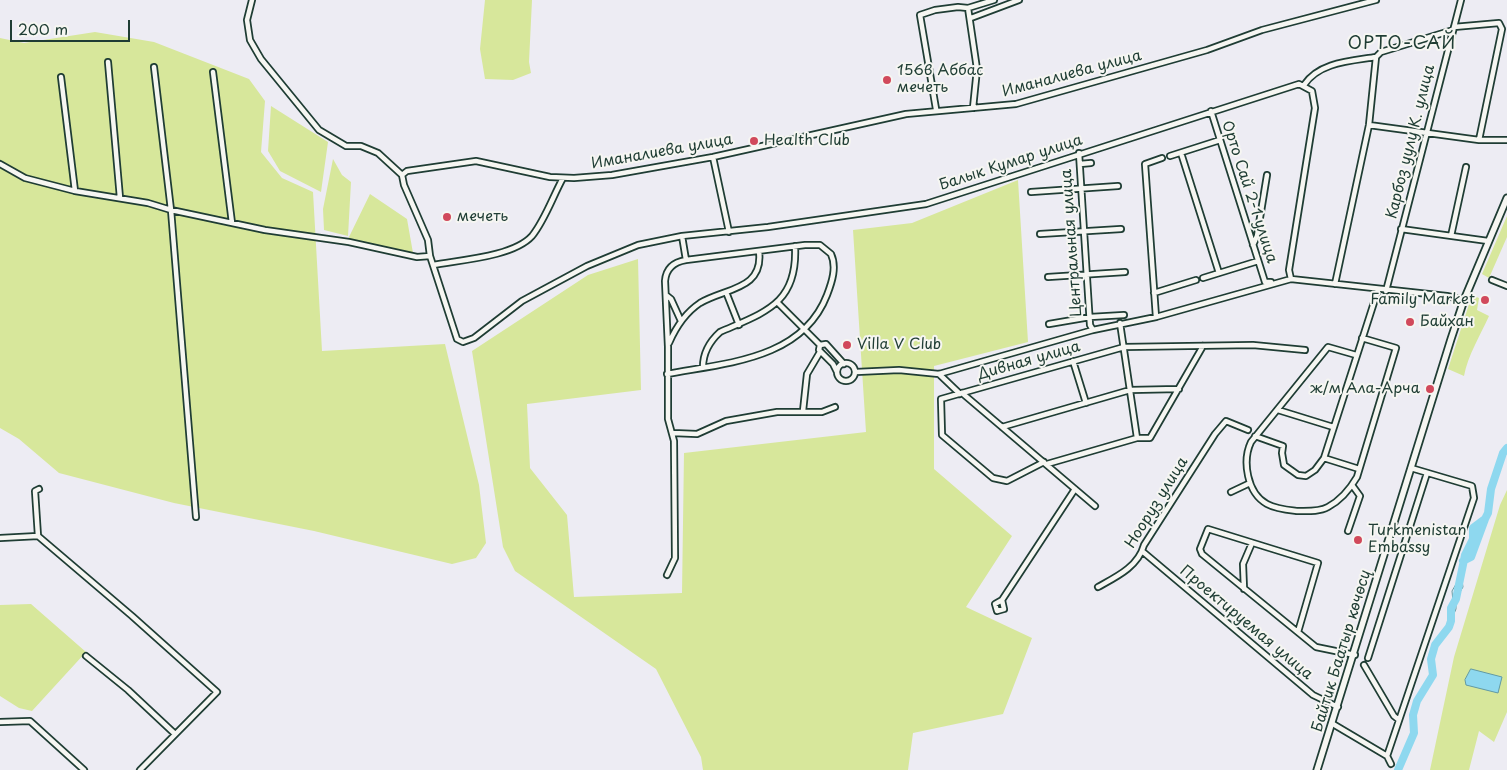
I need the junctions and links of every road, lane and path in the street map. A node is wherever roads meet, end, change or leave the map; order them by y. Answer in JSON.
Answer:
{"nodes":[{"id":1,"x":252,"y":0,"type":"edge"},
{"id":2,"x":994,"y":0,"type":"edge"},
{"id":3,"x":1019,"y":0,"type":"edge"},
{"id":4,"x":1376,"y":0,"type":"edge"},
{"id":5,"x":1460,"y":0,"type":"edge"},
{"id":6,"x":968,"y":8,"type":"junction"},
{"id":7,"x":971,"y":18,"type":"junction"},
{"id":8,"x":1453,"y":29,"type":"junction"},
{"id":9,"x":1376,"y":57,"type":"junction"},
{"id":10,"x":108,"y":62,"type":"dead end"},
{"id":11,"x":154,"y":67,"type":"dead end"},
{"id":12,"x":213,"y":72,"type":"dead end"},
{"id":13,"x":61,"y":77,"type":"dead end"},
{"id":14,"x":1304,"y":85,"type":"junction"},
{"id":15,"x":973,"y":108,"type":"junction"},
{"id":16,"x":936,"y":110,"type":"junction"},
{"id":17,"x":1211,"y":111,"type":"junction"},
{"id":18,"x":1369,"y":125,"type":"junction"},
{"id":19,"x":1425,"y":133,"type":"junction"},
{"id":20,"x":1220,"y":140,"type":"junction"},
{"id":21,"x":1479,"y":140,"type":"junction"},
{"id":22,"x":1507,"y":140,"type":"edge"},
{"id":23,"x":1079,"y":153,"type":"junction"},
{"id":24,"x":1181,"y":153,"type":"junction"},
{"id":25,"x":1170,"y":156,"type":"dead end"},
{"id":26,"x":713,"y":157,"type":"junction"},
{"id":27,"x":1162,"y":158,"type":"dead end"},
{"id":28,"x":0,"y":164,"type":"edge"},
{"id":29,"x":1080,"y":164,"type":"junction"},
{"id":30,"x":1091,"y":164,"type":"dead end"},
{"id":31,"x":1466,"y":167,"type":"dead end"},
{"id":32,"x":402,"y":175,"type":"junction"},
{"id":33,"x":1267,"y":175,"type":"dead end"},
{"id":34,"x":563,"y":178,"type":"junction"},
{"id":35,"x":1118,"y":186,"type":"dead end"},
{"id":36,"x":1081,"y":189,"type":"junction"},
{"id":37,"x":75,"y":191,"type":"junction"},
{"id":38,"x":1031,"y":192,"type":"dead end"},
{"id":39,"x":120,"y":198,"type":"junction"},
{"id":40,"x":1507,"y":198,"type":"edge"},
{"id":41,"x":171,"y":210,"type":"junction"},
{"id":42,"x":232,"y":223,"type":"junction"},
{"id":43,"x":1121,"y":229,"type":"dead end"},
{"id":44,"x":1401,"y":230,"type":"junction"},
{"id":45,"x":1084,"y":231,"type":"junction"},
{"id":46,"x":729,"y":232,"type":"junction"},
{"id":47,"x":1040,"y":234,"type":"dead end"},
{"id":48,"x":682,"y":236,"type":"junction"},
{"id":49,"x":1451,"y":236,"type":"junction"},
{"id":50,"x":1488,"y":241,"type":"junction"},
{"id":51,"x":1253,"y":245,"type":"junction"},
{"id":52,"x":795,"y":246,"type":"junction"},
{"id":53,"x":758,"y":251,"type":"junction"},
{"id":54,"x":430,"y":256,"type":"junction"},
{"id":55,"x":686,"y":260,"type":"junction"},
{"id":56,"x":1258,"y":261,"type":"junction"},
{"id":57,"x":433,"y":265,"type":"junction"},
{"id":58,"x":1125,"y":272,"type":"dead end"},
{"id":59,"x":1219,"y":273,"type":"junction"},
{"id":60,"x":1087,"y":274,"type":"junction"},
{"id":61,"x":1048,"y":277,"type":"dead end"},
{"id":62,"x":1203,"y":278,"type":"dead end"},
{"id":63,"x":1291,"y":278,"type":"junction"},
{"id":64,"x":1196,"y":280,"type":"dead end"},
{"id":65,"x":1492,"y":280,"type":"dead end"},
{"id":66,"x":1335,"y":284,"type":"junction"},
{"id":67,"x":1507,"y":286,"type":"edge"},
{"id":68,"x":1378,"y":290,"type":"junction"},
{"id":69,"x":1386,"y":291,"type":"junction"},
{"id":70,"x":726,"y":292,"type":"junction"},
{"id":71,"x":1154,"y":293,"type":"junction"},
{"id":72,"x":666,"y":295,"type":"junction"},
{"id":73,"x":1464,"y":300,"type":"junction"},
{"id":74,"x":777,"y":302,"type":"junction"},
{"id":75,"x":1124,"y":315,"type":"dead end"},
{"id":76,"x":1156,"y":317,"type":"junction"},
{"id":77,"x":1090,"y":318,"type":"junction"},
{"id":78,"x":681,"y":320,"type":"junction"},
{"id":79,"x":1120,"y":323,"type":"junction"},
{"id":80,"x":1049,"y":324,"type":"dead end"},
{"id":81,"x":739,"y":325,"type":"junction"},
{"id":82,"x":804,"y":329,"type":"junction"},
{"id":83,"x":1093,"y":330,"type":"junction"},
{"id":84,"x":1362,"y":338,"type":"junction"},
{"id":85,"x":820,"y":345,"type":"junction"},
{"id":86,"x":1203,"y":346,"type":"junction"},
{"id":87,"x":668,"y":347,"type":"junction"},
{"id":88,"x":1124,"y":347,"type":"junction"},
{"id":89,"x":1304,"y":350,"type":"dead end"},
{"id":90,"x":820,"y":352,"type":"junction"},
{"id":91,"x":1356,"y":355,"type":"junction"},
{"id":92,"x":1073,"y":361,"type":"junction"},
{"id":93,"x":844,"y":364,"type":"junction"},
{"id":94,"x":703,"y":367,"type":"junction"},
{"id":95,"x":837,"y":372,"type":"junction"},
{"id":96,"x":856,"y":372,"type":"junction"},
{"id":97,"x":667,"y":374,"type":"junction"},
{"id":98,"x":939,"y":374,"type":"junction"},
{"id":99,"x":1179,"y":389,"type":"junction"},
{"id":100,"x":1130,"y":390,"type":"junction"},
{"id":101,"x":961,"y":393,"type":"junction"},
{"id":102,"x":1086,"y":403,"type":"junction"},
{"id":103,"x":835,"y":407,"type":"dead end"},
{"id":104,"x":1278,"y":410,"type":"junction"},
{"id":105,"x":803,"y":411,"type":"junction"},
{"id":106,"x":1002,"y":427,"type":"junction"},
{"id":107,"x":1333,"y":427,"type":"junction"},
{"id":108,"x":1248,"y":430,"type":"dead end"},
{"id":109,"x":673,"y":433,"type":"junction"},
{"id":110,"x":1255,"y":436,"type":"junction"},
{"id":111,"x":1137,"y":438,"type":"junction"},
{"id":112,"x":1324,"y":458,"type":"junction"},
{"id":113,"x":1045,"y":463,"type":"junction"},
{"id":114,"x":1411,"y":468,"type":"junction"},
{"id":115,"x":1359,"y":469,"type":"junction"},
{"id":116,"x":1428,"y":473,"type":"junction"},
{"id":117,"x":1250,"y":483,"type":"junction"},
{"id":118,"x":1352,"y":485,"type":"junction"},
{"id":119,"x":39,"y":489,"type":"dead end"},
{"id":120,"x":1075,"y":489,"type":"junction"},
{"id":121,"x":1231,"y":492,"type":"dead end"},
{"id":122,"x":1094,"y":506,"type":"dead end"},
{"id":123,"x":196,"y":517,"type":"dead end"},
{"id":124,"x":1348,"y":531,"type":"dead end"},
{"id":125,"x":38,"y":536,"type":"junction"},
{"id":126,"x":0,"y":538,"type":"edge"},
{"id":127,"x":1252,"y":543,"type":"junction"},
{"id":128,"x":1142,"y":551,"type":"junction"},
{"id":129,"x":667,"y":575,"type":"dead end"},
{"id":130,"x":1098,"y":588,"type":"dead end"},
{"id":131,"x":1244,"y":590,"type":"junction"},
{"id":132,"x":1002,"y":600,"type":"dead end"},
{"id":133,"x":1298,"y":632,"type":"junction"},
{"id":134,"x":1355,"y":655,"type":"junction"},
{"id":135,"x":86,"y":656,"type":"dead end"},
{"id":136,"x":1368,"y":658,"type":"dead end"},
{"id":137,"x":1364,"y":665,"type":"dead end"},
{"id":138,"x":1338,"y":707,"type":"junction"},
{"id":139,"x":1399,"y":720,"type":"junction"},
{"id":140,"x":0,"y":722,"type":"edge"},
{"id":141,"x":1333,"y":724,"type":"junction"},
{"id":142,"x":175,"y":734,"type":"junction"},
{"id":143,"x":1387,"y":756,"type":"junction"},
{"id":144,"x":1391,"y":764,"type":"dead end"},
{"id":145,"x":84,"y":770,"type":"edge"},
{"id":146,"x":140,"y":770,"type":"edge"},
{"id":147,"x":1317,"y":770,"type":"edge"}],
"edges":[{"from":1,"to":32,"type":"street"},
{"from":2,"to":6,"type":"street"},
{"from":3,"to":7,"type":"street"},
{"from":4,"to":15,"type":"street","name":"Иманалиева улица"},
{"from":5,"to":8,"type":"street","name":"Карбоз уулу К. улица"},
{"from":6,"to":7,"type":"street"},
{"from":6,"to":16,"type":"street"},
{"from":7,"to":15,"type":"street"},
{"from":8,"to":9,"type":"street"},
{"from":8,"to":19,"type":"street","name":"Карбоз уулу К. улица"},
{"from":8,"to":21,"type":"street"},
{"from":9,"to":14,"type":"street"},
{"from":9,"to":18,"type":"street"},
{"from":10,"to":39,"type":"street"},
{"from":11,"to":41,"type":"street"},
{"from":12,"to":42,"type":"street"},
{"from":13,"to":37,"type":"street"},
{"from":14,"to":17,"type":"street","name":"Балык Кумар улица"},
{"from":14,"to":63,"type":"street"},
{"from":15,"to":16,"type":"street","name":"Иманалиева улица"},
{"from":16,"to":26,"type":"street","name":"Иманалиева улица"},
{"from":17,"to":20,"type":"street","name":"Орто Сай 2-1 улица"},
{"from":17,"to":23,"type":"street","name":"Балык Кумар улица"},
{"from":18,"to":19,"type":"street"},
{"from":18,"to":66,"type":"street"},
{"from":19,"to":21,"type":"street"},
{"from":19,"to":44,"type":"street","name":"Карбоз уулу К. улица"},
{"from":20,"to":24,"type":"street"},
{"from":20,"to":51,"type":"street","name":"Орто Сай 2-1 улица"},
{"from":21,"to":22,"type":"street"},
{"from":23,"to":29,"type":"street","name":"Центральная улица"},
{"from":23,"to":46,"type":"street","name":"Балык Кумар улица"},
{"from":24,"to":25,"type":"street"},
{"from":24,"to":59,"type":"street"},
{"from":26,"to":34,"type":"street","name":"Иманалиева улица"},
{"from":26,"to":46,"type":"street"},
{"from":27,"to":71,"type":"street"},
{"from":28,"to":37,"type":"street"},
{"from":29,"to":30,"type":"street"},
{"from":29,"to":36,"type":"street","name":"Центральная улица"},
{"from":31,"to":49,"type":"street"},
{"from":32,"to":34,"type":"street","name":"Иманалиева улица"},
{"from":32,"to":54,"type":"street"},
{"from":33,"to":51,"type":"street"},
{"from":34,"to":57,"type":"street"},
{"from":35,"to":36,"type":"street"},
{"from":36,"to":38,"type":"street"},
{"from":36,"to":45,"type":"street","name":"Центральная улица"},
{"from":37,"to":39,"type":"street"},
{"from":39,"to":41,"type":"street"},
{"from":40,"to":50,"type":"main road","name":"Байтик Баатыр көчөсү"},
{"from":41,"to":42,"type":"street"},
{"from":41,"to":123,"type":"street"},
{"from":42,"to":54,"type":"street"},
{"from":43,"to":45,"type":"street"},
{"from":44,"to":49,"type":"street"},
{"from":44,"to":69,"type":"street","name":"Карбоз уулу К. улица"},
{"from":45,"to":47,"type":"street"},
{"from":45,"to":60,"type":"street","name":"Центральная улица"},
{"from":46,"to":48,"type":"street","name":"Балык Кумар улица"},
{"from":48,"to":55,"type":"street"},
{"from":48,"to":57,"type":"street","name":"Балык Кумар улица"},
{"from":49,"to":50,"type":"street"},
{"from":50,"to":73,"type":"main road","name":"Байтик Баатыр көчөсү"},
{"from":51,"to":56,"type":"street","name":"Орто Сай 2-1 улица"},
{"from":52,"to":53,"type":"street"},
{"from":52,"to":74,"type":"street"},
{"from":52,"to":82,"type":"street"},
{"from":53,"to":55,"type":"street"},
{"from":53,"to":70,"type":"street"},
{"from":54,"to":57,"type":"street","name":"Балык Кумар улица"},
{"from":55,"to":72,"type":"street"},
{"from":56,"to":59,"type":"street"},
{"from":56,"to":63,"type":"street","name":"Орто Сай 2-1 улица"},
{"from":58,"to":60,"type":"street"},
{"from":59,"to":62,"type":"street"},
{"from":60,"to":61,"type":"street"},
{"from":60,"to":77,"type":"street","name":"Центральная улица"},
{"from":63,"to":66,"type":"street"},
{"from":63,"to":76,"type":"street"},
{"from":64,"to":71,"type":"street"},
{"from":65,"to":67,"type":"street"},
{"from":66,"to":68,"type":"street"},
{"from":68,"to":69,"type":"street"},
{"from":68,"to":84,"type":"street"},
{"from":69,"to":73,"type":"street"},
{"from":70,"to":78,"type":"street"},
{"from":70,"to":81,"type":"street"},
{"from":71,"to":76,"type":"street"},
{"from":72,"to":78,"type":"street"},
{"from":72,"to":87,"type":"street"},
{"from":73,"to":114,"type":"main road","name":"Байтик Баатыр көчөсү"},
{"from":74,"to":81,"type":"street"},
{"from":74,"to":82,"type":"street"},
{"from":75,"to":77,"type":"street"},
{"from":76,"to":79,"type":"street"},
{"from":77,"to":80,"type":"street"},
{"from":77,"to":83,"type":"street","name":"Центральная улица"},
{"from":78,"to":87,"type":"street"},
{"from":79,"to":83,"type":"street"},
{"from":79,"to":88,"type":"street"},
{"from":81,"to":94,"type":"street"},
{"from":82,"to":85,"type":"street"},
{"from":82,"to":94,"type":"street"},
{"from":83,"to":98,"type":"street"},
{"from":84,"to":91,"type":"street"},
{"from":84,"to":115,"type":"street"},
{"from":85,"to":90,"type":"street"},
{"from":85,"to":93,"type":"street"},
{"from":86,"to":88,"type":"street","name":"Дивная улица"},
{"from":86,"to":89,"type":"street","name":"Дивная улица"},
{"from":86,"to":99,"type":"street"},
{"from":87,"to":97,"type":"street"},
{"from":88,"to":92,"type":"street","name":"Дивная улица"},
{"from":88,"to":100,"type":"street"},
{"from":90,"to":95,"type":"street"},
{"from":90,"to":105,"type":"street"},
{"from":91,"to":104,"type":"street"},
{"from":91,"to":107,"type":"street"},
{"from":92,"to":101,"type":"street","name":"Дивная улица"},
{"from":92,"to":102,"type":"street"},
{"from":93,"to":95,"type":"street"},
{"from":93,"to":96,"type":"street"},
{"from":94,"to":97,"type":"street"},
{"from":95,"to":96,"type":"street"},
{"from":96,"to":98,"type":"street"},
{"from":97,"to":109,"type":"street"},
{"from":98,"to":101,"type":"street"},
{"from":99,"to":100,"type":"street"},
{"from":99,"to":111,"type":"street"},
{"from":100,"to":102,"type":"street"},
{"from":100,"to":111,"type":"street"},
{"from":101,"to":106,"type":"street"},
{"from":101,"to":113,"type":"street","name":"Дивная улица"},
{"from":102,"to":106,"type":"street"},
{"from":103,"to":105,"type":"street"},
{"from":104,"to":107,"type":"street"},
{"from":104,"to":110,"type":"street"},
{"from":105,"to":109,"type":"street"},
{"from":106,"to":113,"type":"street"},
{"from":107,"to":112,"type":"street"},
{"from":108,"to":128,"type":"street","name":"Нооруз улица"},
{"from":109,"to":129,"type":"street"},
{"from":110,"to":112,"type":"street"},
{"from":110,"to":117,"type":"street"},
{"from":111,"to":113,"type":"street"},
{"from":112,"to":115,"type":"street"},
{"from":113,"to":120,"type":"street"},
{"from":114,"to":116,"type":"street"},
{"from":114,"to":134,"type":"main road","name":"Байтик Баатыр көчөсү"},
{"from":115,"to":118,"type":"street"},
{"from":116,"to":136,"type":"street"},
{"from":116,"to":139,"type":"street"},
{"from":117,"to":118,"type":"street"},
{"from":117,"to":121,"type":"street"},
{"from":118,"to":124,"type":"street"},
{"from":119,"to":125,"type":"street"},
{"from":120,"to":122,"type":"street"},
{"from":120,"to":132,"type":"street"},
{"from":125,"to":126,"type":"street"},
{"from":125,"to":142,"type":"street"},
{"from":127,"to":131,"type":"street"},
{"from":127,"to":131,"type":"street"},
{"from":127,"to":133,"type":"street"},
{"from":128,"to":130,"type":"street","name":"Нооруз улица"},
{"from":128,"to":138,"type":"street","name":"Проектируемая улица"},
{"from":131,"to":133,"type":"street"},
{"from":133,"to":134,"type":"street"},
{"from":134,"to":138,"type":"main road","name":"Байтик Баатыр көчөсү"},
{"from":135,"to":142,"type":"street"},
{"from":137,"to":139,"type":"street"},
{"from":138,"to":141,"type":"main road","name":"Байтик Баатыр көчөсү"},
{"from":139,"to":143,"type":"street"},
{"from":140,"to":145,"type":"street"},
{"from":141,"to":143,"type":"street"},
{"from":141,"to":147,"type":"main road","name":"Байтик Баатыр көчөсү"},
{"from":142,"to":146,"type":"street"},
{"from":143,"to":144,"type":"street"}]}
